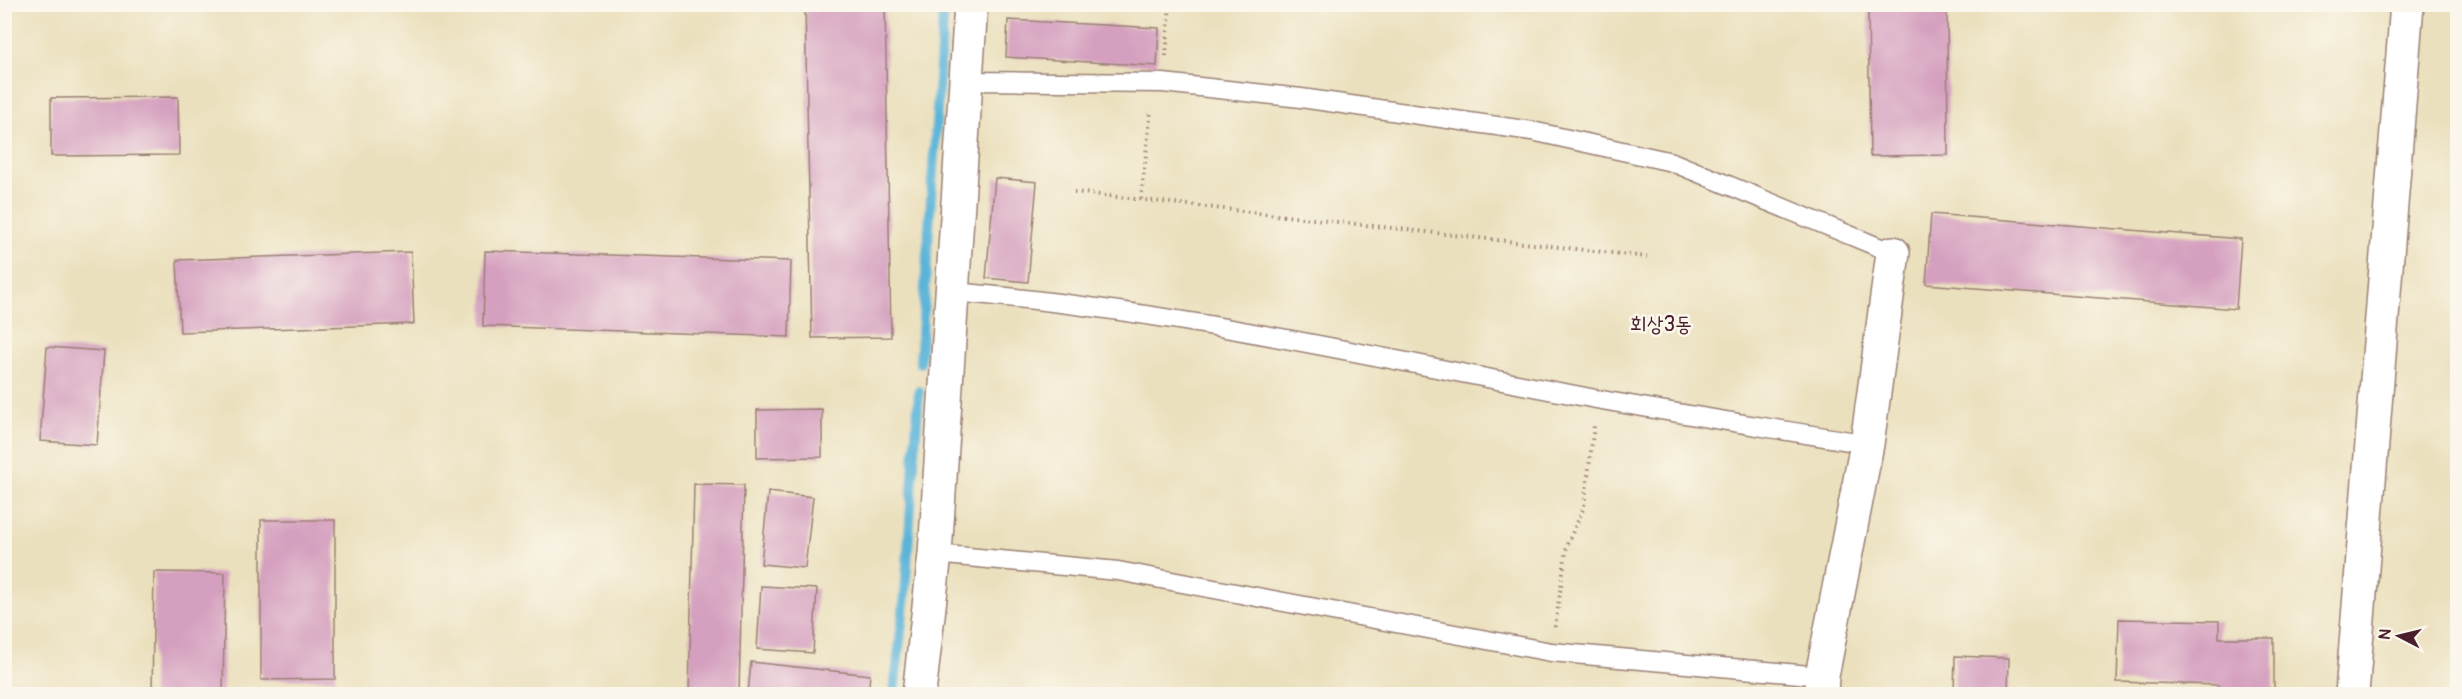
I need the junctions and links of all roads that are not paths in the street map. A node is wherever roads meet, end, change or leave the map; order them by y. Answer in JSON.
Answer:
{"nodes":[{"id":1,"x":971,"y":4,"type":"edge"},
{"id":2,"x":2406,"y":4,"type":"edge"},
{"id":3,"x":967,"y":81,"type":"junction"},
{"id":4,"x":1893,"y":253,"type":"joint"},
{"id":5,"x":952,"y":292,"type":"junction"},
{"id":6,"x":1867,"y":444,"type":"junction"},
{"id":7,"x":935,"y":554,"type":"junction"},
{"id":8,"x":1822,"y":685,"type":"edge"},
{"id":9,"x":920,"y":694,"type":"edge"},
{"id":10,"x":2352,"y":694,"type":"edge"}],
"edges":[{"from":1,"to":3,"type":"street"},
{"from":2,"to":10,"type":"street"},
{"from":3,"to":4,"type":"lane"},
{"from":3,"to":5,"type":"street"},
{"from":4,"to":6,"type":"street"},
{"from":5,"to":6,"type":"lane"},
{"from":5,"to":7,"type":"street"},
{"from":6,"to":8,"type":"street"},
{"from":7,"to":8,"type":"lane"},
{"from":7,"to":9,"type":"street"}]}
